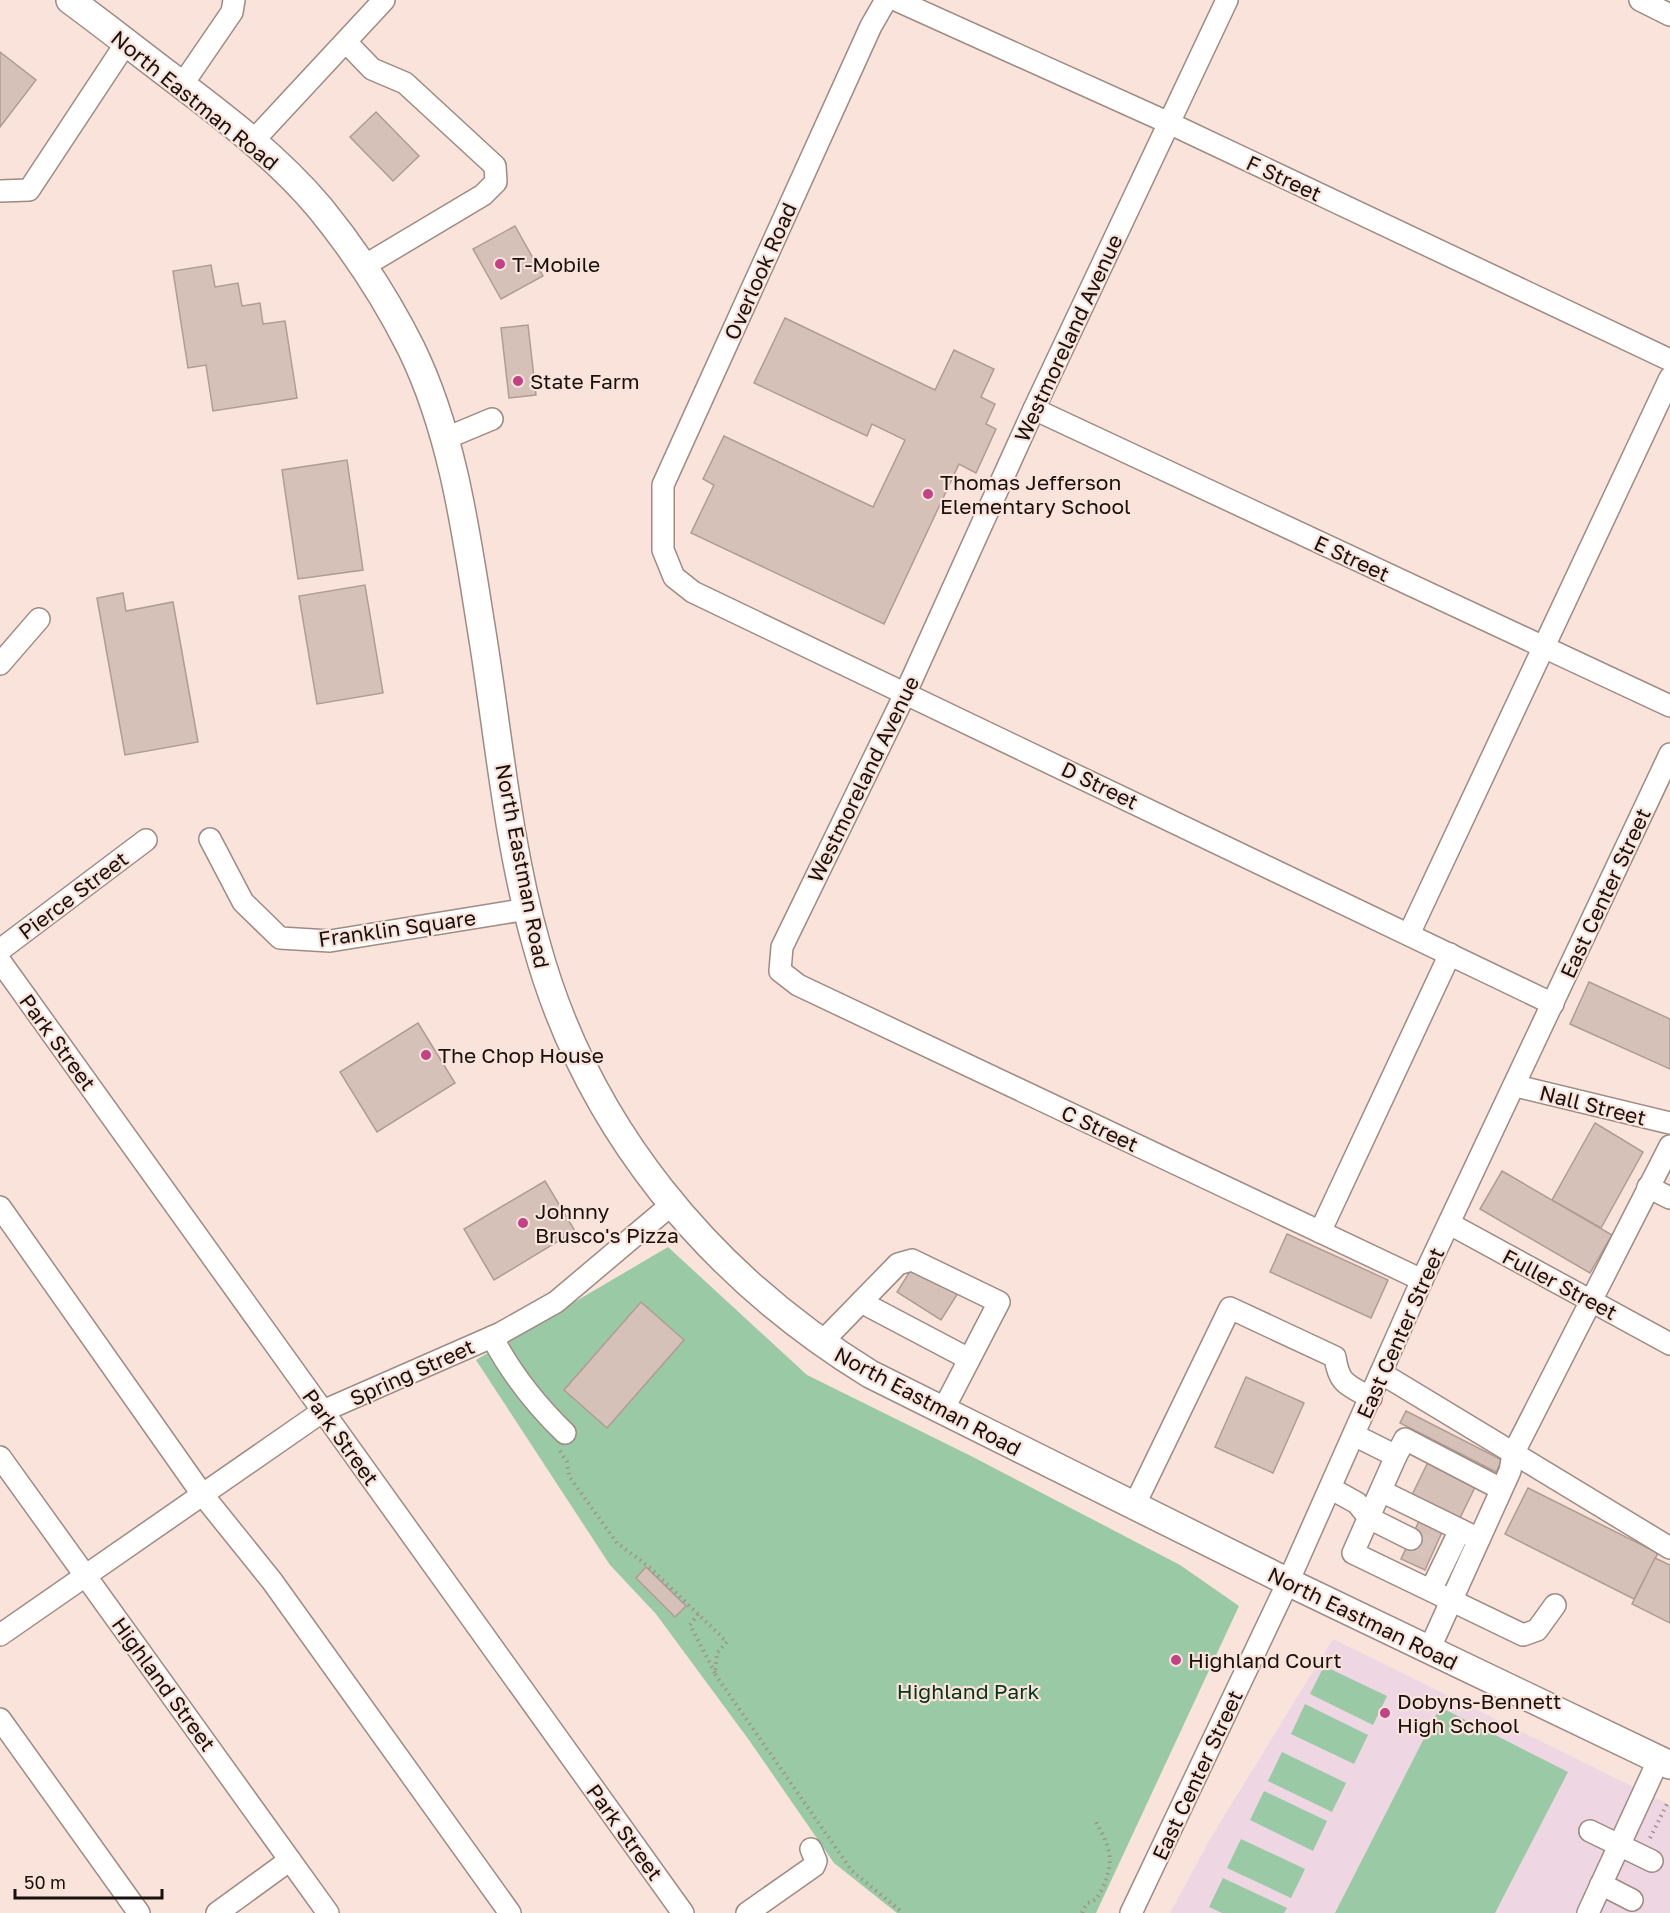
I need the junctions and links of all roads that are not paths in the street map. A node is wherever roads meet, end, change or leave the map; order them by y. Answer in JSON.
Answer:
{"nodes":[{"id":1,"x":70,"y":0,"type":"edge"},
{"id":2,"x":234,"y":0,"type":"edge"},
{"id":3,"x":384,"y":0,"type":"edge"},
{"id":4,"x":886,"y":0,"type":"edge"},
{"id":5,"x":896,"y":0,"type":"edge"},
{"id":6,"x":1227,"y":0,"type":"edge"},
{"id":7,"x":1640,"y":0,"type":"edge"},
{"id":8,"x":1670,"y":15,"type":"edge"},
{"id":9,"x":346,"y":42,"type":"junction"},
{"id":10,"x":126,"y":43,"type":"junction"},
{"id":11,"x":182,"y":85,"type":"junction"},
{"id":12,"x":1169,"y":123,"type":"junction"},
{"id":13,"x":253,"y":141,"type":"junction"},
{"id":14,"x":0,"y":191,"type":"edge"},
{"id":15,"x":364,"y":266,"type":"junction"},
{"id":16,"x":1670,"y":360,"type":"edge"},
{"id":17,"x":1670,"y":378,"type":"edge"},
{"id":18,"x":1034,"y":409,"type":"junction"},
{"id":19,"x":492,"y":419,"type":"dead end"},
{"id":20,"x":444,"y":439,"type":"junction"},
{"id":21,"x":663,"y":550,"type":"joint"},
{"id":22,"x":39,"y":619,"type":"dead end"},
{"id":23,"x":1545,"y":648,"type":"junction"},
{"id":24,"x":0,"y":664,"type":"edge"},
{"id":25,"x":906,"y":692,"type":"junction"},
{"id":26,"x":1670,"y":706,"type":"edge"},
{"id":27,"x":1670,"y":754,"type":"edge"},
{"id":28,"x":210,"y":839,"type":"dead end"},
{"id":29,"x":146,"y":840,"type":"dead end"},
{"id":30,"x":528,"y":909,"type":"junction"},
{"id":31,"x":1409,"y":934,"type":"junction"},
{"id":32,"x":0,"y":950,"type":"edge"},
{"id":33,"x":1450,"y":954,"type":"junction"},
{"id":34,"x":0,"y":961,"type":"edge"},
{"id":35,"x":780,"y":971,"type":"joint"},
{"id":36,"x":1553,"y":1004,"type":"junction"},
{"id":37,"x":1516,"y":1086,"type":"junction"},
{"id":38,"x":1670,"y":1124,"type":"edge"},
{"id":39,"x":1670,"y":1146,"type":"edge"},
{"id":40,"x":1648,"y":1187,"type":"junction"},
{"id":41,"x":1670,"y":1198,"type":"edge"},
{"id":42,"x":671,"y":1205,"type":"junction"},
{"id":43,"x":0,"y":1207,"type":"edge"},
{"id":44,"x":1450,"y":1224,"type":"junction"},
{"id":45,"x":1320,"y":1232,"type":"junction"},
{"id":46,"x":1422,"y":1280,"type":"junction"},
{"id":47,"x":1592,"y":1301,"type":"junction"},
{"id":48,"x":861,"y":1302,"type":"junction"},
{"id":49,"x":492,"y":1337,"type":"junction"},
{"id":50,"x":820,"y":1344,"type":"junction"},
{"id":51,"x":1670,"y":1344,"type":"edge"},
{"id":52,"x":969,"y":1359,"type":"junction"},
{"id":53,"x":1381,"y":1374,"type":"junction"},
{"id":54,"x":1371,"y":1398,"type":"junction"},
{"id":55,"x":322,"y":1411,"type":"junction"},
{"id":56,"x":942,"y":1412,"type":"junction"},
{"id":57,"x":559,"y":1427,"type":"road end"},
{"id":58,"x":1354,"y":1434,"type":"junction"},
{"id":59,"x":1513,"y":1454,"type":"junction"},
{"id":60,"x":1396,"y":1456,"type":"junction"},
{"id":61,"x":0,"y":1457,"type":"edge"},
{"id":62,"x":1330,"y":1488,"type":"junction"},
{"id":63,"x":1502,"y":1489,"type":"junction"},
{"id":64,"x":1381,"y":1491,"type":"junction"},
{"id":65,"x":202,"y":1494,"type":"junction"},
{"id":66,"x":1134,"y":1506,"type":"junction"},
{"id":67,"x":1369,"y":1518,"type":"junction"},
{"id":68,"x":1469,"y":1534,"type":"junction"},
{"id":69,"x":1411,"y":1539,"type":"tunnel mouth"},
{"id":70,"x":1670,"y":1548,"type":"edge"},
{"id":71,"x":86,"y":1574,"type":"junction"},
{"id":72,"x":1288,"y":1582,"type":"junction"},
{"id":73,"x":1433,"y":1585,"type":"junction"},
{"id":74,"x":1452,"y":1600,"type":"junction"},
{"id":75,"x":1555,"y":1605,"type":"dead end"},
{"id":76,"x":0,"y":1635,"type":"edge"},
{"id":77,"x":1429,"y":1650,"type":"junction"},
{"id":78,"x":0,"y":1719,"type":"edge"},
{"id":79,"x":1664,"y":1762,"type":"edge"},
{"id":80,"x":1590,"y":1831,"type":"dead end"},
{"id":81,"x":1619,"y":1845,"type":"junction"},
{"id":82,"x":811,"y":1849,"type":"dead end"},
{"id":83,"x":290,"y":1860,"type":"junction"},
{"id":84,"x":1652,"y":1861,"type":"dead end"},
{"id":85,"x":1601,"y":1884,"type":"junction"},
{"id":86,"x":1632,"y":1900,"type":"dead end"},
{"id":87,"x":139,"y":1913,"type":"edge"},
{"id":88,"x":217,"y":1913,"type":"edge"},
{"id":89,"x":328,"y":1913,"type":"edge"},
{"id":90,"x":510,"y":1913,"type":"edge"},
{"id":91,"x":683,"y":1913,"type":"edge"},
{"id":92,"x":747,"y":1913,"type":"edge"},
{"id":93,"x":1131,"y":1913,"type":"edge"},
{"id":94,"x":1588,"y":1913,"type":"edge"}],
"edges":[{"from":1,"to":10,"type":"main road","name":"North Eastman Road"},
{"from":2,"to":11,"type":"street"},
{"from":3,"to":9,"type":"street"},
{"from":4,"to":21,"type":"street","name":"Overlook Road"},
{"from":5,"to":12,"type":"street","name":"F Street"},
{"from":6,"to":12,"type":"street","name":"Westmoreland Avenue"},
{"from":7,"to":8,"type":"street"},
{"from":9,"to":13,"type":"street"},
{"from":9,"to":15,"type":"street"},
{"from":10,"to":11,"type":"main road","name":"North Eastman Road"},
{"from":10,"to":14,"type":"street"},
{"from":11,"to":13,"type":"main road","name":"North Eastman Road"},
{"from":12,"to":16,"type":"street","name":"F Street"},
{"from":12,"to":18,"type":"street","name":"Westmoreland Avenue"},
{"from":13,"to":15,"type":"main road","name":"North Eastman Road"},
{"from":15,"to":20,"type":"main road","name":"North Eastman Road"},
{"from":17,"to":23,"type":"street"},
{"from":18,"to":23,"type":"street","name":"E Street"},
{"from":18,"to":25,"type":"street","name":"Westmoreland Avenue"},
{"from":19,"to":20,"type":"street"},
{"from":20,"to":30,"type":"main road","name":"North Eastman Road"},
{"from":21,"to":25,"type":"street","name":"D Street"},
{"from":22,"to":24,"type":"street"},
{"from":23,"to":26,"type":"street","name":"E Street"},
{"from":23,"to":31,"type":"street"},
{"from":25,"to":31,"type":"street","name":"D Street"},
{"from":25,"to":35,"type":"street","name":"Westmoreland Avenue"},
{"from":27,"to":36,"type":"street","name":"East Center Street"},
{"from":28,"to":30,"type":"street","name":"Franklin Square"},
{"from":29,"to":32,"type":"street","name":"Pierce Street"},
{"from":30,"to":42,"type":"main road","name":"North Eastman Road"},
{"from":31,"to":33,"type":"street","name":"D Street"},
{"from":33,"to":36,"type":"street","name":"D Street"},
{"from":33,"to":45,"type":"street"},
{"from":34,"to":55,"type":"street","name":"Park Street"},
{"from":35,"to":45,"type":"street","name":"C Street"},
{"from":36,"to":37,"type":"street","name":"East Center Street"},
{"from":37,"to":38,"type":"street","name":"Nall Street"},
{"from":37,"to":44,"type":"street","name":"East Center Street"},
{"from":39,"to":40,"type":"street"},
{"from":40,"to":41,"type":"street"},
{"from":40,"to":47,"type":"street"},
{"from":42,"to":49,"type":"street","name":"Spring Street"},
{"from":42,"to":50,"type":"main road","name":"North Eastman Road"},
{"from":43,"to":65,"type":"street"},
{"from":44,"to":46,"type":"street","name":"East Center Street"},
{"from":44,"to":47,"type":"street","name":"Fuller Street"},
{"from":45,"to":46,"type":"street","name":"C Street"},
{"from":46,"to":53,"type":"street","name":"East Center Street"},
{"from":47,"to":51,"type":"street","name":"Fuller Street"},
{"from":47,"to":59,"type":"street"},
{"from":48,"to":50,"type":"street"},
{"from":48,"to":52,"type":"street"},
{"from":48,"to":52,"type":"street"},
{"from":49,"to":55,"type":"street","name":"Spring Street"},
{"from":49,"to":57,"type":"street"},
{"from":50,"to":56,"type":"main road","name":"North Eastman Road"},
{"from":52,"to":56,"type":"street"},
{"from":53,"to":54,"type":"street","name":"East Center Street"},
{"from":53,"to":59,"type":"street"},
{"from":54,"to":58,"type":"street","name":"East Center Street"},
{"from":54,"to":66,"type":"street"},
{"from":55,"to":65,"type":"street","name":"Spring Street"},
{"from":55,"to":91,"type":"street","name":"Park Street"},
{"from":56,"to":66,"type":"main road","name":"North Eastman Road"},
{"from":58,"to":60,"type":"street"},
{"from":58,"to":62,"type":"street","name":"East Center Street"},
{"from":59,"to":63,"type":"street"},
{"from":59,"to":70,"type":"street"},
{"from":60,"to":63,"type":"street"},
{"from":60,"to":64,"type":"street"},
{"from":61,"to":71,"type":"street","name":"Highland Street"},
{"from":62,"to":67,"type":"street"},
{"from":62,"to":72,"type":"street","name":"East Center Street"},
{"from":63,"to":68,"type":"street"},
{"from":64,"to":67,"type":"street"},
{"from":64,"to":68,"type":"street"},
{"from":65,"to":71,"type":"street","name":"Spring Street"},
{"from":65,"to":90,"type":"street"},
{"from":66,"to":72,"type":"main road","name":"North Eastman Road"},
{"from":67,"to":69,"type":"street"},
{"from":67,"to":73,"type":"street"},
{"from":68,"to":73,"type":"street"},
{"from":68,"to":74,"type":"street"},
{"from":71,"to":76,"type":"street","name":"Spring Street"},
{"from":71,"to":83,"type":"street","name":"Highland Street"},
{"from":72,"to":77,"type":"main road","name":"North Eastman Road"},
{"from":72,"to":93,"type":"street","name":"East Center Street"},
{"from":73,"to":74,"type":"street"},
{"from":74,"to":75,"type":"street"},
{"from":74,"to":77,"type":"street"},
{"from":77,"to":79,"type":"main road","name":"North Eastman Road"},
{"from":78,"to":87,"type":"street"},
{"from":79,"to":81,"type":"street"},
{"from":80,"to":81,"type":"street"},
{"from":81,"to":84,"type":"street"},
{"from":81,"to":85,"type":"street"},
{"from":82,"to":92,"type":"street"},
{"from":83,"to":88,"type":"street"},
{"from":83,"to":89,"type":"street","name":"Highland Street"},
{"from":85,"to":86,"type":"street"},
{"from":85,"to":94,"type":"street"}]}
